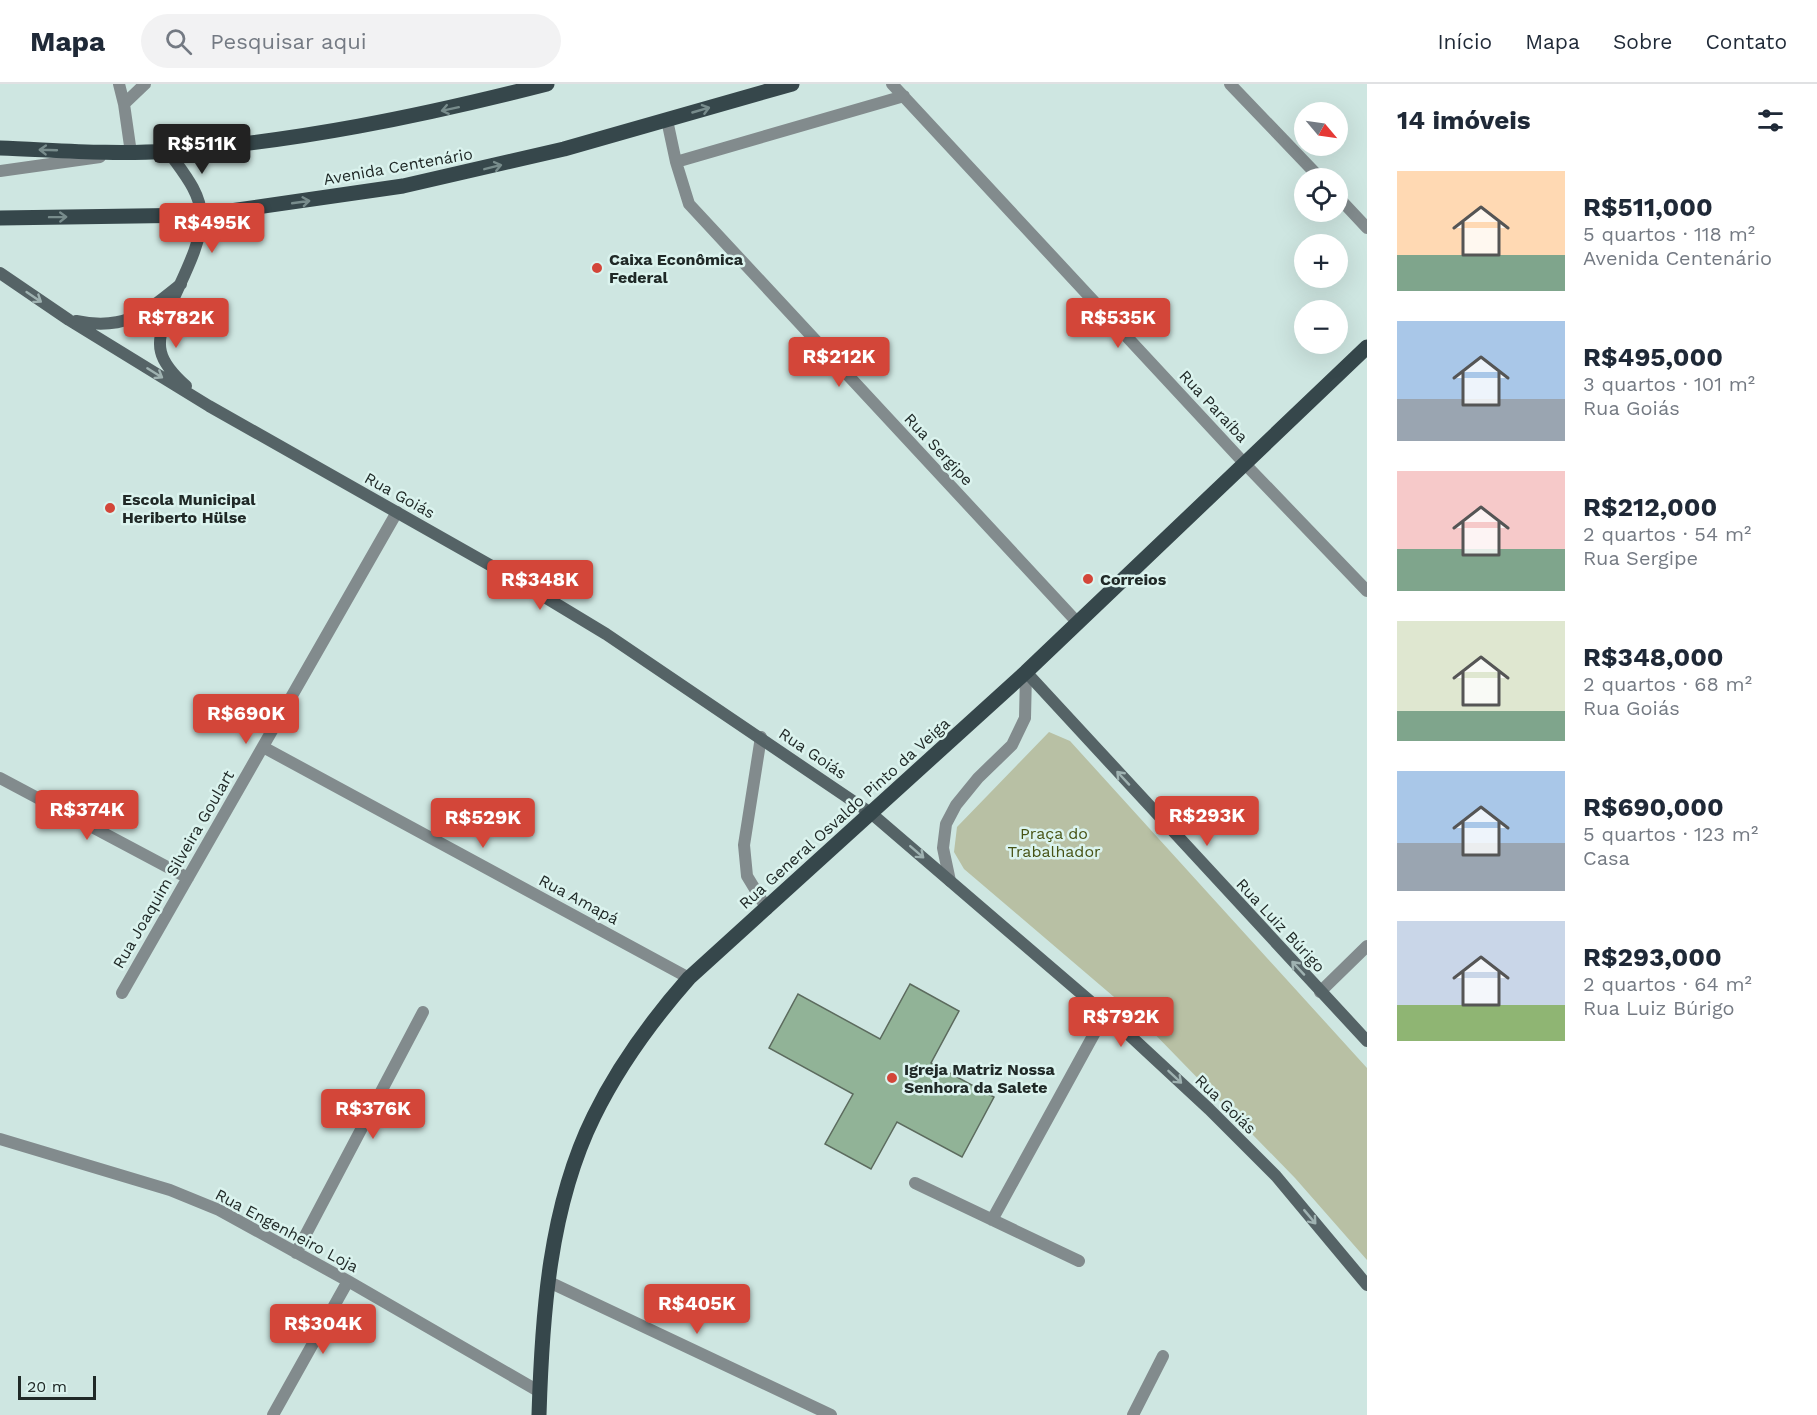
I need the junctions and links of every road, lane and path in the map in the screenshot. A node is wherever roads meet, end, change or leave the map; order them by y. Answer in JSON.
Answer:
{"nodes":[{"id":1,"x":119,"y":84,"type":"edge"},
{"id":2,"x":145,"y":84,"type":"edge"},
{"id":3,"x":547,"y":84,"type":"edge"},
{"id":4,"x":792,"y":84,"type":"edge"},
{"id":5,"x":892,"y":84,"type":"edge"},
{"id":6,"x":1230,"y":84,"type":"edge"},
{"id":7,"x":501,"y":90,"type":"edge"},
{"id":8,"x":904,"y":96,"type":"junction"},
{"id":9,"x":124,"y":104,"type":"junction"},
{"id":10,"x":667,"y":120,"type":"junction"},
{"id":11,"x":0,"y":148,"type":"edge"},
{"id":12,"x":168,"y":151,"type":"junction"},
{"id":13,"x":131,"y":153,"type":"junction"},
{"id":14,"x":676,"y":162,"type":"junction"},
{"id":15,"x":1310,"y":168,"type":"edge"},
{"id":16,"x":0,"y":171,"type":"edge"},
{"id":17,"x":1348,"y":208,"type":"edge"},
{"id":18,"x":202,"y":215,"type":"junction"},
{"id":19,"x":0,"y":218,"type":"edge"},
{"id":20,"x":1367,"y":228,"type":"edge"},
{"id":21,"x":0,"y":273,"type":"edge"},
{"id":22,"x":182,"y":283,"type":"junction"},
{"id":23,"x":69,"y":320,"type":"junction"},
{"id":24,"x":1367,"y":347,"type":"edge"},
{"id":25,"x":209,"y":406,"type":"junction"},
{"id":26,"x":1245,"y":464,"type":"junction"},
{"id":27,"x":397,"y":512,"type":"junction"},
{"id":28,"x":1367,"y":591,"type":"edge"},
{"id":29,"x":1077,"y":622,"type":"junction"},
{"id":30,"x":1026,"y":672,"type":"junction"},
{"id":31,"x":761,"y":737,"type":"junction"},
{"id":32,"x":263,"y":747,"type":"junction"},
{"id":33,"x":0,"y":778,"type":"edge"},
{"id":34,"x":872,"y":814,"type":"junction"},
{"id":35,"x":188,"y":878,"type":"junction"},
{"id":36,"x":950,"y":880,"type":"junction"},
{"id":37,"x":766,"y":909,"type":"junction"},
{"id":38,"x":1367,"y":946,"type":"edge"},
{"id":39,"x":689,"y":978,"type":"junction"},
{"id":40,"x":1320,"y":992,"type":"junction"},
{"id":41,"x":122,"y":993,"type":"dead end"},
{"id":42,"x":423,"y":1012,"type":"dead end"},
{"id":43,"x":1105,"y":1014,"type":"junction"},
{"id":44,"x":1367,"y":1041,"type":"edge"},
{"id":45,"x":0,"y":1139,"type":"edge"},
{"id":46,"x":915,"y":1183,"type":"dead end"},
{"id":47,"x":992,"y":1220,"type":"junction"},
{"id":48,"x":296,"y":1253,"type":"junction"},
{"id":49,"x":1079,"y":1261,"type":"dead end"},
{"id":50,"x":348,"y":1281,"type":"junction"},
{"id":51,"x":549,"y":1282,"type":"junction"},
{"id":52,"x":1367,"y":1285,"type":"edge"},
{"id":53,"x":1163,"y":1356,"type":"dead end"},
{"id":54,"x":540,"y":1392,"type":"junction"},
{"id":55,"x":273,"y":1415,"type":"edge"},
{"id":56,"x":539,"y":1415,"type":"edge"},
{"id":57,"x":831,"y":1415,"type":"edge"},
{"id":58,"x":1133,"y":1415,"type":"edge"}],
"edges":[{"from":1,"to":9,"type":"street"},
{"from":2,"to":9,"type":"street"},
{"from":3,"to":7,"type":"main road"},
{"from":10,"to":4,"type":"main road","name":"Avenida Centenário","one_way":true},
{"from":5,"to":8,"type":"street","name":"Rua Paraíba"},
{"from":6,"to":15,"type":"street"},
{"from":7,"to":12,"type":"main road","one_way":true},
{"from":8,"to":14,"type":"street"},
{"from":8,"to":26,"type":"street","name":"Rua Paraíba"},
{"from":9,"to":13,"type":"street"},
{"from":10,"to":14,"type":"street","name":"Rua Sergipe"},
{"from":18,"to":10,"type":"main road","name":"Avenida Centenário","one_way":true},
{"from":13,"to":11,"type":"main road","one_way":true},
{"from":12,"to":13,"type":"main road"},
{"from":12,"to":18,"type":"street"},
{"from":13,"to":16,"type":"street"},
{"from":14,"to":29,"type":"street","name":"Rua Sergipe"},
{"from":17,"to":20,"type":"street"},
{"from":19,"to":18,"type":"main road","name":"Avenida Centenário","one_way":true},
{"from":18,"to":22,"type":"street","name":"Rua Goiás"},
{"from":21,"to":23,"type":"street","name":"Rua Goiás","one_way":true},
{"from":22,"to":23,"type":"street"},
{"from":22,"to":25,"type":"street","name":"Rua Goiás"},
{"from":23,"to":25,"type":"street","name":"Rua Goiás","one_way":true},
{"from":24,"to":26,"type":"main road","name":"Rua General Osvaldo Pinto da Veiga"},
{"from":25,"to":27,"type":"street","name":"Rua Goiás"},
{"from":26,"to":28,"type":"street","name":"Rua Paraíba"},
{"from":26,"to":29,"type":"main road","name":"Rua General Osvaldo Pinto da Veiga"},
{"from":27,"to":31,"type":"street","name":"Rua Goiás"},
{"from":27,"to":32,"type":"street","name":"Rua Joaquim Silveira Goulart"},
{"from":29,"to":30,"type":"main road","name":"Rua General Osvaldo Pinto da Veiga"},
{"from":30,"to":34,"type":"main road","name":"Rua General Osvaldo Pinto da Veiga"},
{"from":30,"to":36,"type":"street"},
{"from":40,"to":30,"type":"street","name":"Rua Luiz Búrigo","one_way":true},
{"from":31,"to":34,"type":"street","name":"Rua Goiás"},
{"from":31,"to":37,"type":"street"},
{"from":32,"to":35,"type":"street","name":"Rua Joaquim Silveira Goulart"},
{"from":32,"to":39,"type":"street","name":"Rua Amapá"},
{"from":33,"to":35,"type":"street"},
{"from":34,"to":36,"type":"street","name":"Rua Goiás","one_way":true},
{"from":34,"to":37,"type":"main road","name":"Rua General Osvaldo Pinto da Veiga"},
{"from":35,"to":41,"type":"street","name":"Rua Joaquim Silveira Goulart"},
{"from":36,"to":43,"type":"street","name":"Rua Goiás"},
{"from":37,"to":39,"type":"main road","name":"Rua General Osvaldo Pinto da Veiga"},
{"from":38,"to":40,"type":"street"},
{"from":39,"to":51,"type":"main road","name":"Rua General Osvaldo Pinto da Veiga"},
{"from":40,"to":44,"type":"street","name":"Rua Luiz Búrigo"},
{"from":42,"to":48,"type":"street"},
{"from":43,"to":47,"type":"street"},
{"from":43,"to":52,"type":"street","name":"Rua Goiás","one_way":true},
{"from":45,"to":48,"type":"street","name":"Rua Engenheiro Loja"},
{"from":46,"to":47,"type":"street"},
{"from":47,"to":49,"type":"street"},
{"from":48,"to":50,"type":"street","name":"Rua Engenheiro Loja"},
{"from":50,"to":54,"type":"street","name":"Rua Engenheiro Loja"},
{"from":50,"to":55,"type":"street"},
{"from":51,"to":54,"type":"main road","name":"Rua General Osvaldo Pinto da Veiga"},
{"from":51,"to":57,"type":"street"},
{"from":53,"to":58,"type":"street"},
{"from":54,"to":56,"type":"main road","name":"Rua General Osvaldo Pinto da Veiga"}]}
